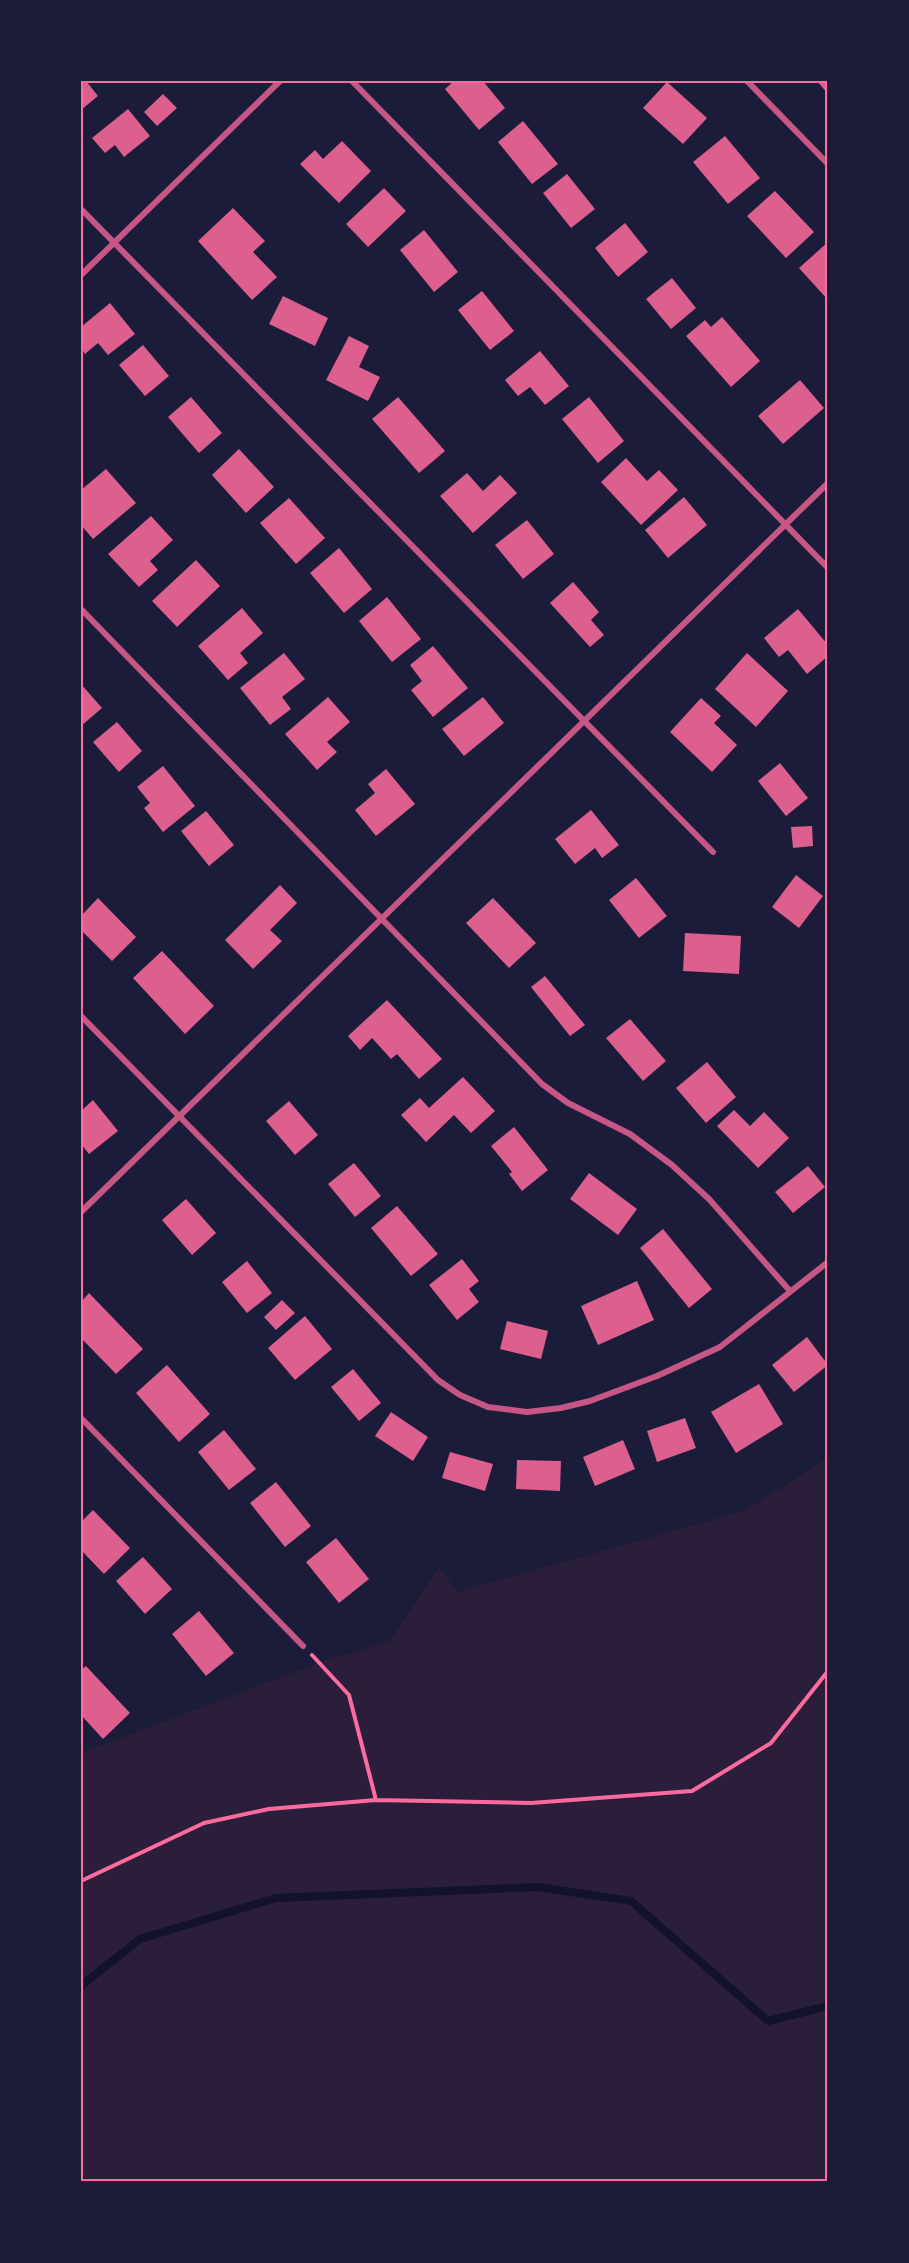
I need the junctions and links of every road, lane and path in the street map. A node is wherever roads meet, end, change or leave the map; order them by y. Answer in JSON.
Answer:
{"nodes":[{"id":1,"x":280,"y":81,"type":"edge"},
{"id":2,"x":352,"y":81,"type":"edge"},
{"id":3,"x":747,"y":81,"type":"edge"},
{"id":4,"x":828,"y":164,"type":"edge"},
{"id":5,"x":81,"y":209,"type":"edge"},
{"id":6,"x":114,"y":243,"type":"junction"},
{"id":7,"x":81,"y":275,"type":"edge"},
{"id":8,"x":828,"y":483,"type":"edge"},
{"id":9,"x":786,"y":525,"type":"junction"},
{"id":10,"x":828,"y":568,"type":"edge"},
{"id":11,"x":81,"y":609,"type":"edge"},
{"id":12,"x":584,"y":721,"type":"junction"},
{"id":13,"x":713,"y":852,"type":"dead end"},
{"id":14,"x":382,"y":918,"type":"junction"},
{"id":15,"x":81,"y":1016,"type":"edge"},
{"id":16,"x":180,"y":1116,"type":"junction"},
{"id":17,"x":81,"y":1212,"type":"edge"},
{"id":18,"x":828,"y":1262,"type":"edge"},
{"id":19,"x":790,"y":1292,"type":"junction"},
{"id":20,"x":81,"y":1418,"type":"edge"},
{"id":21,"x":303,"y":1646,"type":"joint"},
{"id":22,"x":828,"y":1671,"type":"edge"},
{"id":23,"x":376,"y":1800,"type":"junction"},
{"id":24,"x":81,"y":1881,"type":"edge"}],
"edges":[{"from":1,"to":6,"type":"street"},
{"from":2,"to":9,"type":"street"},
{"from":3,"to":4,"type":"street"},
{"from":5,"to":6,"type":"street"},
{"from":6,"to":7,"type":"street"},
{"from":6,"to":12,"type":"street"},
{"from":8,"to":9,"type":"street"},
{"from":9,"to":10,"type":"street"},
{"from":9,"to":12,"type":"street"},
{"from":11,"to":14,"type":"street"},
{"from":12,"to":13,"type":"street"},
{"from":12,"to":14,"type":"street"},
{"from":14,"to":16,"type":"street"},
{"from":14,"to":19,"type":"street"},
{"from":15,"to":16,"type":"street"},
{"from":16,"to":17,"type":"street"},
{"from":16,"to":19,"type":"street"},
{"from":18,"to":19,"type":"street"},
{"from":20,"to":21,"type":"street"},
{"from":21,"to":23,"type":"path"},
{"from":22,"to":23,"type":"path"},
{"from":23,"to":24,"type":"path"}]}
